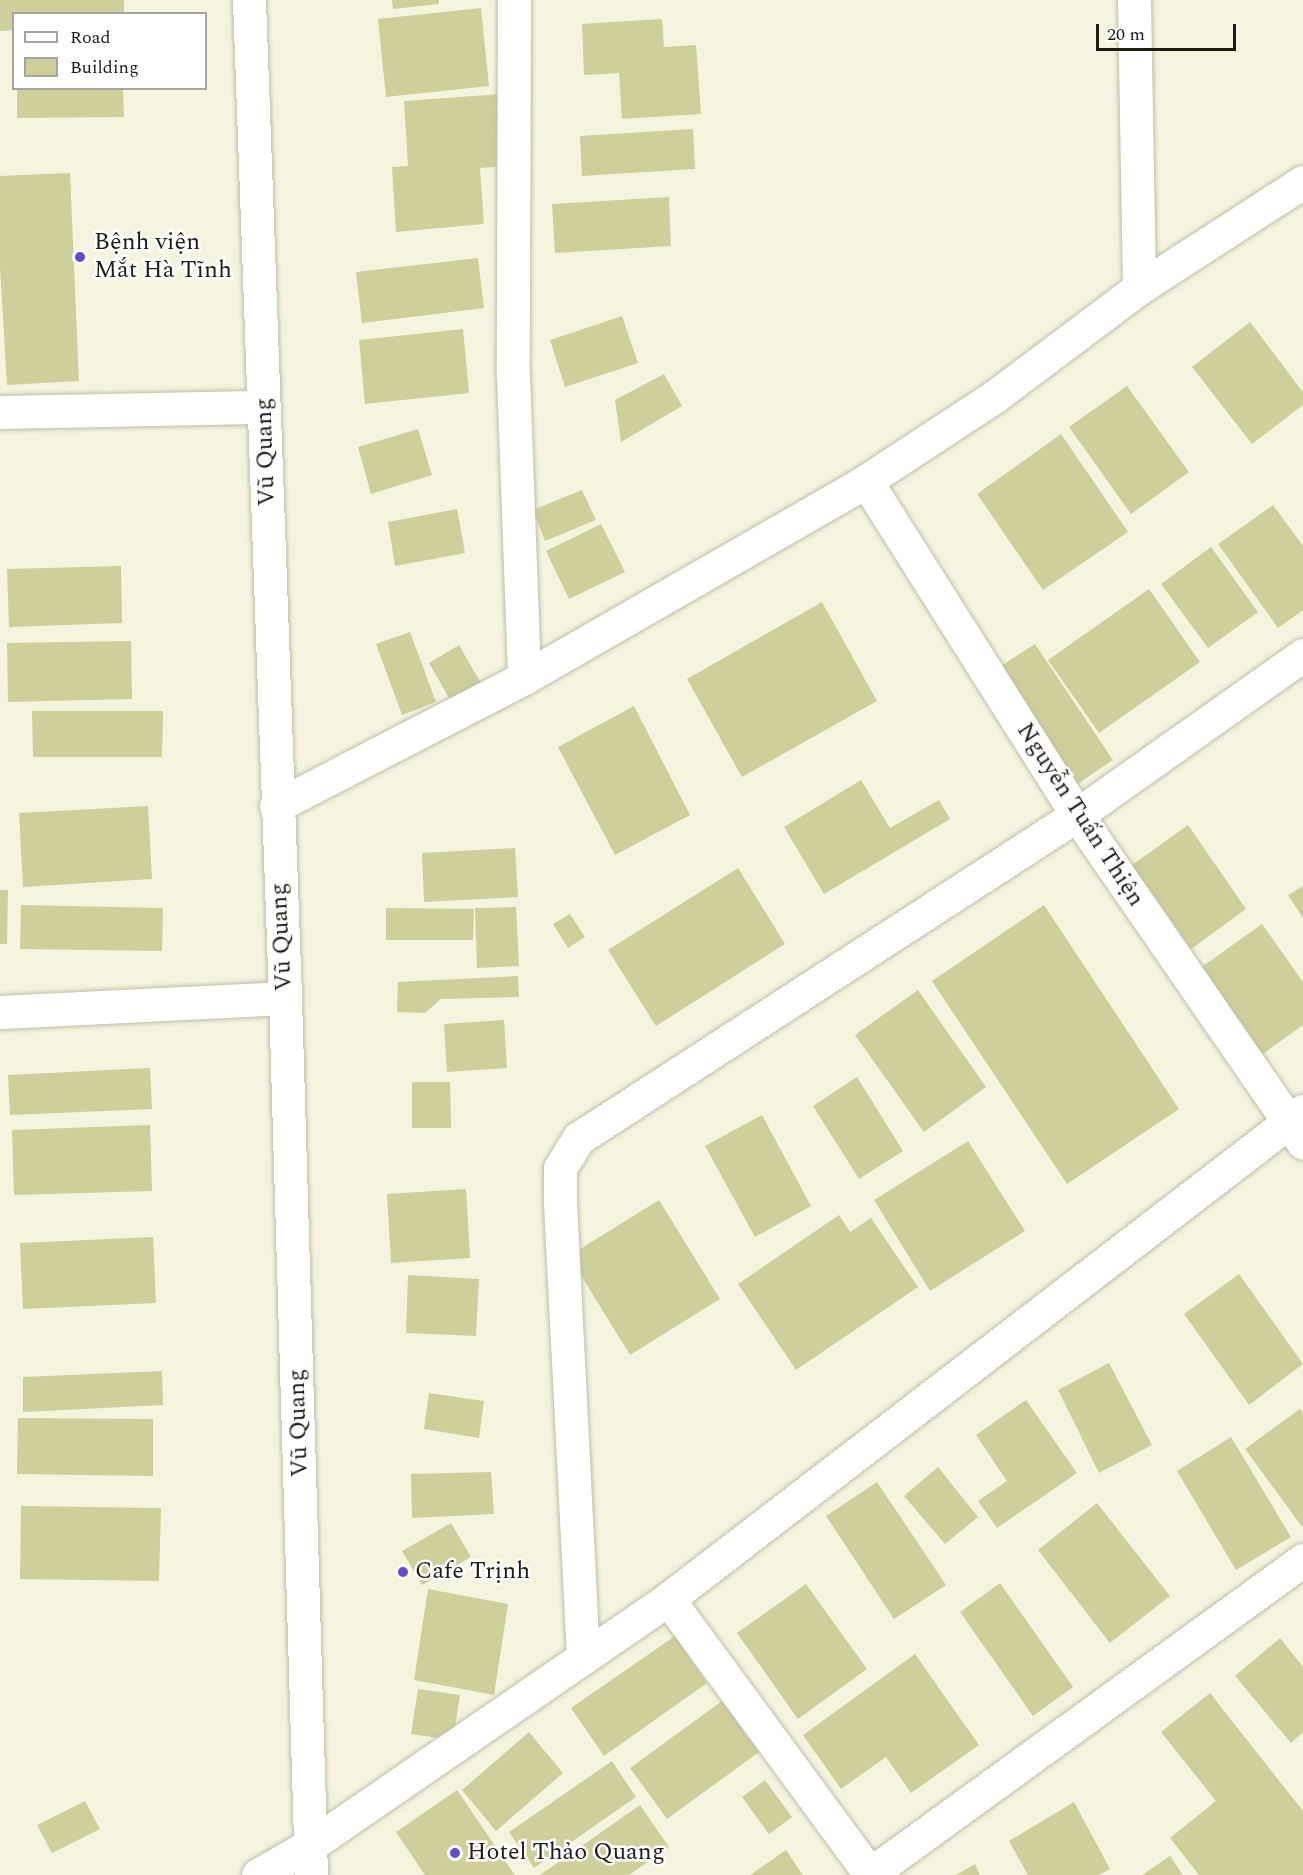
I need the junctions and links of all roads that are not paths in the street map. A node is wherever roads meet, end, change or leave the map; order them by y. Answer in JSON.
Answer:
{"nodes":[{"id":1,"x":249,"y":0,"type":"edge"},
{"id":2,"x":514,"y":0,"type":"edge"},
{"id":3,"x":1134,"y":0,"type":"edge"},
{"id":4,"x":1303,"y":183,"type":"edge"},
{"id":5,"x":1139,"y":288,"type":"junction"},
{"id":6,"x":264,"y":407,"type":"junction"},
{"id":7,"x":0,"y":412,"type":"edge"},
{"id":8,"x":866,"y":481,"type":"junction"},
{"id":9,"x":1303,"y":655,"type":"edge"},
{"id":10,"x":524,"y":678,"type":"junction"},
{"id":11,"x":276,"y":806,"type":"junction"},
{"id":12,"x":1077,"y":814,"type":"junction"},
{"id":13,"x":285,"y":998,"type":"junction"},
{"id":14,"x":0,"y":1012,"type":"edge"},
{"id":15,"x":1298,"y":1125,"type":"edge"},
{"id":16,"x":1303,"y":1560,"type":"edge"},
{"id":17,"x":668,"y":1599,"type":"junction"},
{"id":18,"x":583,"y":1657,"type":"junction"},
{"id":19,"x":312,"y":1860,"type":"edge"},
{"id":20,"x":258,"y":1875,"type":"edge"},
{"id":21,"x":334,"y":1875,"type":"edge"},
{"id":22,"x":871,"y":1875,"type":"edge"}],
"edges":[{"from":1,"to":6,"type":"street","name":"Vũ Quang"},
{"from":2,"to":10,"type":"street"},
{"from":3,"to":5,"type":"street"},
{"from":4,"to":5,"type":"street"},
{"from":5,"to":8,"type":"street"},
{"from":6,"to":7,"type":"street"},
{"from":6,"to":11,"type":"street","name":"Vũ Quang"},
{"from":8,"to":10,"type":"street"},
{"from":8,"to":12,"type":"street","name":"Nguyễn Tuấn Thiện"},
{"from":9,"to":12,"type":"street"},
{"from":10,"to":11,"type":"street"},
{"from":11,"to":13,"type":"street","name":"Vũ Quang"},
{"from":12,"to":15,"type":"street","name":"Nguyễn Tuấn Thiện"},
{"from":12,"to":18,"type":"street"},
{"from":13,"to":14,"type":"street"},
{"from":13,"to":19,"type":"street","name":"Vũ Quang"},
{"from":15,"to":17,"type":"street"},
{"from":16,"to":22,"type":"street"},
{"from":17,"to":18,"type":"street"},
{"from":17,"to":22,"type":"street"},
{"from":18,"to":19,"type":"street"},
{"from":19,"to":20,"type":"street"},
{"from":19,"to":21,"type":"street"}]}
